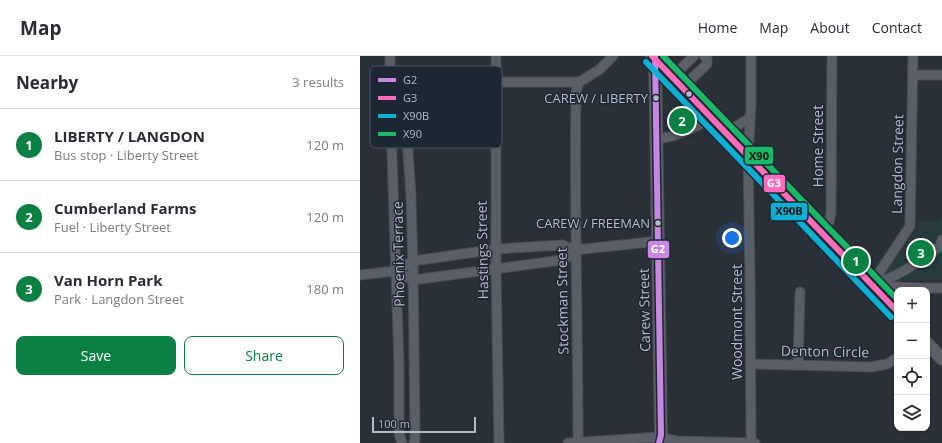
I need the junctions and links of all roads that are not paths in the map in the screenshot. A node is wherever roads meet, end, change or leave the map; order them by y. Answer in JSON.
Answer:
{"nodes":[{"id":1,"x":390,"y":56,"type":"edge"},
{"id":2,"x":613,"y":56,"type":"edge"},
{"id":3,"x":694,"y":56,"type":"edge"},
{"id":4,"x":704,"y":56,"type":"edge"},
{"id":5,"x":750,"y":56,"type":"edge"},
{"id":6,"x":832,"y":56,"type":"edge"},
{"id":7,"x":913,"y":56,"type":"edge"},
{"id":8,"x":654,"y":57,"type":"edge"},
{"id":9,"x":391,"y":66,"type":"edge"},
{"id":10,"x":913,"y":75,"type":"junction"},
{"id":11,"x":942,"y":75,"type":"edge"},
{"id":12,"x":672,"y":77,"type":"junction"},
{"id":13,"x":502,"y":82,"type":"edge"},
{"id":14,"x":580,"y":82,"type":"junction"},
{"id":15,"x":682,"y":88,"type":"junction"},
{"id":16,"x":711,"y":117,"type":"junction"},
{"id":17,"x":750,"y":118,"type":"junction"},
{"id":18,"x":725,"y":132,"type":"junction"},
{"id":19,"x":656,"y":139,"type":"junction"},
{"id":20,"x":392,"y":148,"type":"edge"},
{"id":21,"x":407,"y":148,"type":"edge"},
{"id":22,"x":496,"y":148,"type":"edge"},
{"id":23,"x":748,"y":156,"type":"junction"},
{"id":24,"x":393,"y":170,"type":"junction"},
{"id":25,"x":408,"y":170,"type":"junction"},
{"id":26,"x":393,"y":187,"type":"junction"},
{"id":27,"x":410,"y":188,"type":"junction"},
{"id":28,"x":820,"y":232,"type":"junction"},
{"id":29,"x":942,"y":240,"type":"edge"},
{"id":30,"x":658,"y":241,"type":"junction"},
{"id":31,"x":497,"y":249,"type":"junction"},
{"id":32,"x":575,"y":250,"type":"junction"},
{"id":33,"x":413,"y":261,"type":"junction"},
{"id":34,"x":496,"y":269,"type":"junction"},
{"id":35,"x":395,"y":271,"type":"junction"},
{"id":36,"x":360,"y":275,"type":"edge"},
{"id":37,"x":413,"y":280,"type":"junction"},
{"id":38,"x":871,"y":285,"type":"junction"},
{"id":39,"x":942,"y":288,"type":"edge"},
{"id":40,"x":800,"y":292,"type":"dead end"},
{"id":41,"x":894,"y":308,"type":"edge"},
{"id":42,"x":930,"y":346,"type":"edge"},
{"id":43,"x":895,"y":359,"type":"edge"},
{"id":44,"x":942,"y":359,"type":"edge"},
{"id":45,"x":398,"y":361,"type":"junction"},
{"id":46,"x":414,"y":362,"type":"junction"},
{"id":47,"x":751,"y":364,"type":"junction"},
{"id":48,"x":798,"y":365,"type":"junction"},
{"id":49,"x":399,"y":376,"type":"junction"},
{"id":50,"x":414,"y":376,"type":"junction"},
{"id":51,"x":660,"y":440,"type":"edge"},
{"id":52,"x":578,"y":442,"type":"edge"},
{"id":53,"x":696,"y":442,"type":"edge"},
{"id":54,"x":402,"y":443,"type":"edge"},
{"id":55,"x":414,"y":443,"type":"edge"},
{"id":56,"x":500,"y":443,"type":"edge"},
{"id":57,"x":568,"y":443,"type":"edge"},
{"id":58,"x":751,"y":443,"type":"edge"},
{"id":59,"x":754,"y":443,"type":"edge"}],
"edges":[{"from":1,"to":9,"type":"street","name":"Phoenix Terrace"},
{"from":2,"to":14,"type":"street"},
{"from":3,"to":12,"type":"street"},
{"from":4,"to":15,"type":"street"},
{"from":5,"to":17,"type":"street","name":"Woodmont Street"},
{"from":6,"to":28,"type":"street","name":"Home Street"},
{"from":7,"to":10,"type":"street","name":"Langdon Street"},
{"from":8,"to":12,"type":"main road"},
{"from":8,"to":19,"type":"main road","name":"Carew Street"},
{"from":10,"to":11,"type":"street"},
{"from":10,"to":38,"type":"street","name":"Langdon Street"},
{"from":12,"to":15,"type":"main road"},
{"from":13,"to":14,"type":"street"},
{"from":14,"to":32,"type":"street","name":"Stockman Street"},
{"from":15,"to":16,"type":"main road"},
{"from":16,"to":18,"type":"main road"},
{"from":16,"to":19,"type":"street"},
{"from":17,"to":18,"type":"street"},
{"from":17,"to":23,"type":"street","name":"Woodmont Street"},
{"from":18,"to":23,"type":"main road"},
{"from":19,"to":30,"type":"main road","name":"Carew Street"},
{"from":20,"to":24,"type":"street","name":"Phoenix Terrace"},
{"from":21,"to":25,"type":"street","name":"Phoenix Terrace"},
{"from":22,"to":31,"type":"street","name":"Hastings Street"},
{"from":23,"to":28,"type":"main road"},
{"from":23,"to":47,"type":"street","name":"Woodmont Street"},
{"from":24,"to":25,"type":"street"},
{"from":24,"to":26,"type":"street","name":"Phoenix Terrace"},
{"from":25,"to":27,"type":"street","name":"Phoenix Terrace"},
{"from":26,"to":27,"type":"street"},
{"from":26,"to":35,"type":"street","name":"Phoenix Terrace"},
{"from":27,"to":33,"type":"street","name":"Phoenix Terrace"},
{"from":28,"to":38,"type":"main road"},
{"from":29,"to":38,"type":"street"},
{"from":30,"to":32,"type":"street"},
{"from":30,"to":51,"type":"main road","name":"Carew Street"},
{"from":31,"to":32,"type":"street"},
{"from":31,"to":33,"type":"street"},
{"from":31,"to":34,"type":"street","name":"Hastings Street"},
{"from":32,"to":34,"type":"street"},
{"from":32,"to":52,"type":"street","name":"Stockman Street"},
{"from":33,"to":35,"type":"street"},
{"from":33,"to":37,"type":"street","name":"Phoenix Terrace"},
{"from":34,"to":37,"type":"street"},
{"from":34,"to":56,"type":"street","name":"Hastings Street"},
{"from":35,"to":36,"type":"street"},
{"from":35,"to":37,"type":"street"},
{"from":35,"to":45,"type":"street","name":"Phoenix Terrace"},
{"from":37,"to":46,"type":"street","name":"Phoenix Terrace"},
{"from":38,"to":39,"type":"street"},
{"from":38,"to":41,"type":"main road"},
{"from":40,"to":48,"type":"street"},
{"from":42,"to":44,"type":"main road"},
{"from":43,"to":48,"type":"street","name":"Denton Circle"},
{"from":45,"to":46,"type":"street"},
{"from":45,"to":49,"type":"street","name":"Phoenix Terrace"},
{"from":46,"to":50,"type":"street","name":"Phoenix Terrace"},
{"from":47,"to":48,"type":"street","name":"Denton Circle"},
{"from":47,"to":58,"type":"street","name":"Woodmont Street"},
{"from":49,"to":50,"type":"street"},
{"from":49,"to":54,"type":"street","name":"Phoenix Terrace"},
{"from":50,"to":55,"type":"street","name":"Phoenix Terrace"},
{"from":51,"to":52,"type":"street"},
{"from":51,"to":53,"type":"street"},
{"from":52,"to":57,"type":"street"},
{"from":53,"to":58,"type":"street"},
{"from":58,"to":59,"type":"street"}]}
